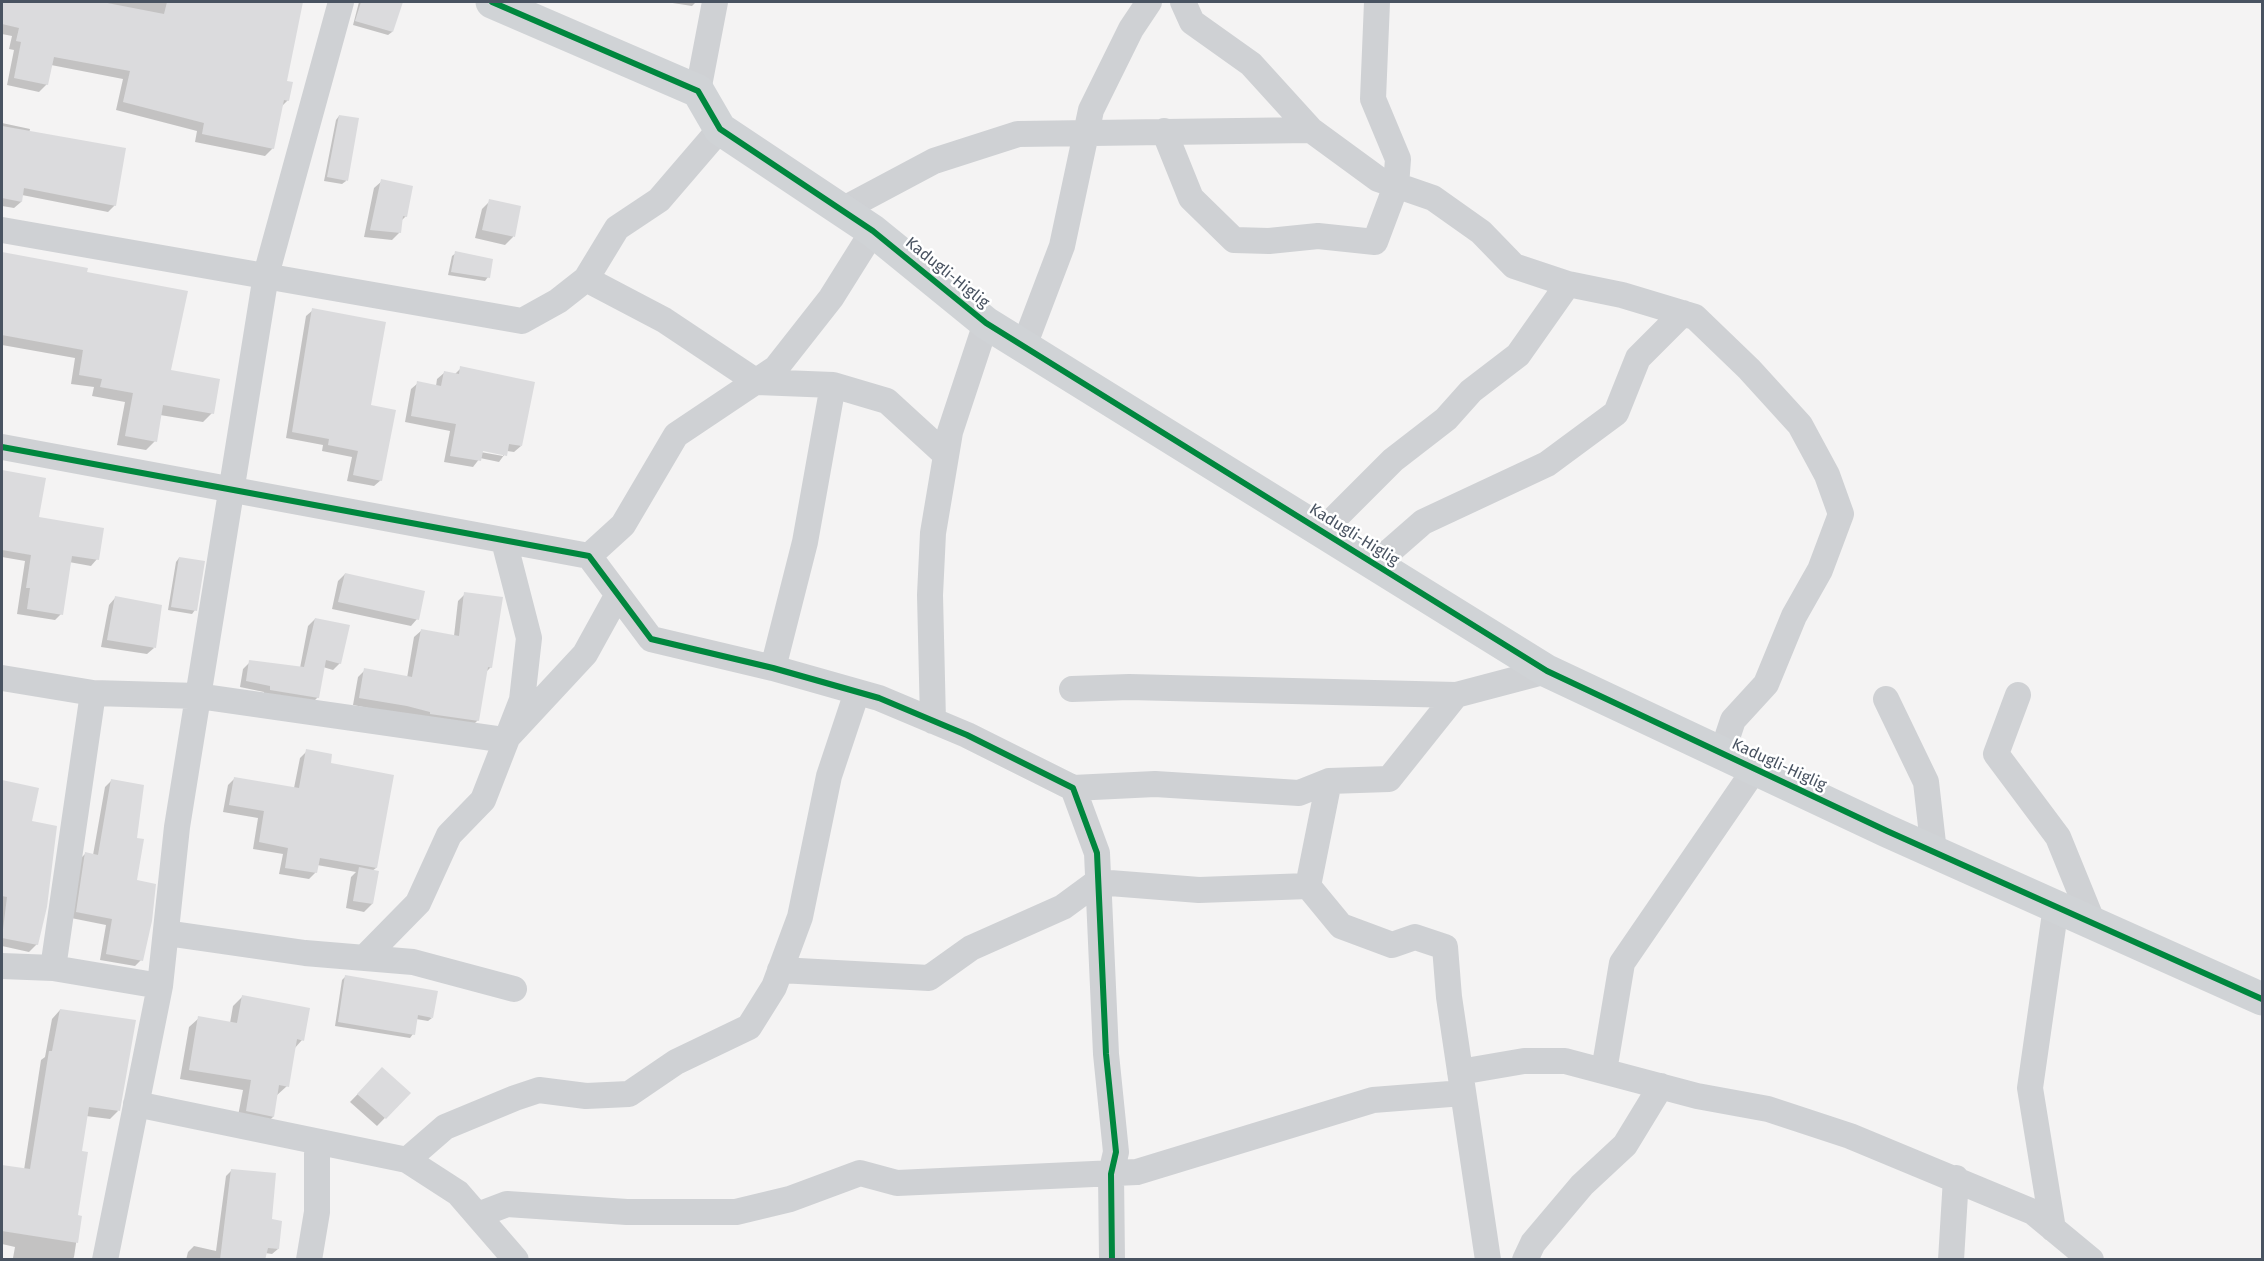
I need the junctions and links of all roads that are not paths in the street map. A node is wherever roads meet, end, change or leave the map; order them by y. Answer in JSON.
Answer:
{"nodes":[{"id":1,"x":341,"y":2,"type":"edge"},
{"id":2,"x":492,"y":2,"type":"edge"},
{"id":3,"x":715,"y":2,"type":"edge"},
{"id":4,"x":1149,"y":2,"type":"edge"},
{"id":5,"x":1183,"y":2,"type":"edge"},
{"id":6,"x":1377,"y":2,"type":"edge"},
{"id":7,"x":698,"y":91,"type":"junction"},
{"id":8,"x":720,"y":129,"type":"junction"},
{"id":9,"x":1311,"y":130,"type":"junction"},
{"id":10,"x":1164,"y":131,"type":"junction"},
{"id":11,"x":1086,"y":134,"type":"junction"},
{"id":12,"x":1396,"y":186,"type":"junction"},
{"id":13,"x":842,"y":210,"type":"junction"},
{"id":14,"x":2,"y":230,"type":"edge"},
{"id":15,"x":873,"y":231,"type":"junction"},
{"id":16,"x":266,"y":275,"type":"junction"},
{"id":17,"x":586,"y":279,"type":"junction"},
{"id":18,"x":1568,"y":284,"type":"junction"},
{"id":19,"x":1683,"y":313,"type":"junction"},
{"id":20,"x":986,"y":322,"type":"junction"},
{"id":21,"x":1024,"y":346,"type":"junction"},
{"id":22,"x":757,"y":381,"type":"junction"},
{"id":23,"x":833,"y":385,"type":"junction"},
{"id":24,"x":2,"y":447,"type":"edge"},
{"id":25,"x":946,"y":456,"type":"junction"},
{"id":26,"x":232,"y":488,"type":"junction"},
{"id":27,"x":1322,"y":531,"type":"junction"},
{"id":28,"x":504,"y":541,"type":"junction"},
{"id":29,"x":589,"y":556,"type":"junction"},
{"id":30,"x":1375,"y":564,"type":"junction"},
{"id":31,"x":617,"y":596,"type":"junction"},
{"id":32,"x":773,"y":668,"type":"junction"},
{"id":33,"x":1547,"y":671,"type":"junction"},
{"id":34,"x":2,"y":678,"type":"edge"},
{"id":35,"x":1072,"y":689,"type":"dead end"},
{"id":36,"x":857,"y":692,"type":"junction"},
{"id":37,"x":93,"y":693,"type":"junction"},
{"id":38,"x":1456,"y":695,"type":"junction"},
{"id":39,"x":2018,"y":695,"type":"dead end"},
{"id":40,"x":198,"y":696,"type":"junction"},
{"id":41,"x":1886,"y":699,"type":"dead end"},
{"id":42,"x":933,"y":721,"type":"junction"},
{"id":43,"x":505,"y":741,"type":"junction"},
{"id":44,"x":1722,"y":753,"type":"junction"},
{"id":45,"x":1755,"y":769,"type":"junction"},
{"id":46,"x":1329,"y":782,"type":"junction"},
{"id":47,"x":1073,"y":788,"type":"junction"},
{"id":48,"x":1934,"y":852,"type":"junction"},
{"id":49,"x":1097,"y":882,"type":"junction"},
{"id":50,"x":1308,"y":886,"type":"junction"},
{"id":51,"x":2056,"y":906,"type":"junction"},
{"id":52,"x":2093,"y":923,"type":"junction"},
{"id":53,"x":166,"y":933,"type":"junction"},
{"id":54,"x":364,"y":958,"type":"junction"},
{"id":55,"x":2,"y":966,"type":"edge"},
{"id":56,"x":53,"y":968,"type":"junction"},
{"id":57,"x":780,"y":970,"type":"junction"},
{"id":58,"x":160,"y":986,"type":"junction"},
{"id":59,"x":514,"y":989,"type":"dead end"},
{"id":60,"x":2262,"y":999,"type":"edge"},
{"id":61,"x":1605,"y":1071,"type":"junction"},
{"id":62,"x":1462,"y":1082,"type":"junction"},
{"id":63,"x":1661,"y":1086,"type":"junction"},
{"id":64,"x":136,"y":1104,"type":"junction"},
{"id":65,"x":317,"y":1142,"type":"junction"},
{"id":66,"x":407,"y":1160,"type":"junction"},
{"id":67,"x":1112,"y":1174,"type":"junction"},
{"id":68,"x":1956,"y":1178,"type":"junction"},
{"id":69,"x":478,"y":1215,"type":"junction"},
{"id":70,"x":2053,"y":1229,"type":"junction"},
{"id":71,"x":105,"y":1260,"type":"edge"},
{"id":72,"x":309,"y":1260,"type":"edge"},
{"id":73,"x":516,"y":1260,"type":"edge"},
{"id":74,"x":1112,"y":1260,"type":"edge"},
{"id":75,"x":1488,"y":1260,"type":"edge"},
{"id":76,"x":1526,"y":1260,"type":"edge"},
{"id":77,"x":1951,"y":1260,"type":"edge"},
{"id":78,"x":2091,"y":1260,"type":"edge"}],
"edges":[{"from":1,"to":16,"type":"street"},
{"from":2,"to":7,"type":"street"},
{"from":3,"to":7,"type":"street"},
{"from":4,"to":11,"type":"street"},
{"from":5,"to":9,"type":"street"},
{"from":6,"to":12,"type":"street"},
{"from":7,"to":8,"type":"street","name":"Kadugli-Higlig"},
{"from":8,"to":13,"type":"street","name":"Kadugli-Higlig"},
{"from":8,"to":17,"type":"street"},
{"from":9,"to":10,"type":"street"},
{"from":9,"to":12,"type":"street"},
{"from":10,"to":11,"type":"street"},
{"from":10,"to":12,"type":"street"},
{"from":11,"to":13,"type":"street"},
{"from":11,"to":21,"type":"street"},
{"from":12,"to":18,"type":"street"},
{"from":13,"to":15,"type":"street","name":"Kadugli-Higlig"},
{"from":14,"to":16,"type":"street"},
{"from":15,"to":20,"type":"street","name":"Kadugli-Higlig"},
{"from":15,"to":22,"type":"street"},
{"from":16,"to":17,"type":"street"},
{"from":16,"to":26,"type":"street"},
{"from":17,"to":22,"type":"street"},
{"from":18,"to":19,"type":"street"},
{"from":18,"to":27,"type":"street"},
{"from":19,"to":30,"type":"street"},
{"from":19,"to":44,"type":"street"},
{"from":20,"to":21,"type":"street","name":"Kadugli-Higlig"},
{"from":20,"to":25,"type":"street"},
{"from":21,"to":27,"type":"street","name":"Kadugli-Higlig"},
{"from":22,"to":23,"type":"street"},
{"from":22,"to":29,"type":"street"},
{"from":23,"to":25,"type":"street"},
{"from":23,"to":32,"type":"street"},
{"from":24,"to":26,"type":"street"},
{"from":25,"to":42,"type":"street"},
{"from":26,"to":28,"type":"street"},
{"from":26,"to":40,"type":"street"},
{"from":27,"to":30,"type":"street","name":"Kadugli-Higlig"},
{"from":28,"to":29,"type":"street"},
{"from":28,"to":43,"type":"street"},
{"from":29,"to":31,"type":"street"},
{"from":30,"to":33,"type":"street","name":"Kadugli-Higlig"},
{"from":31,"to":32,"type":"street"},
{"from":31,"to":43,"type":"street"},
{"from":32,"to":36,"type":"street"},
{"from":33,"to":38,"type":"street"},
{"from":33,"to":44,"type":"street","name":"Kadugli-Higlig"},
{"from":34,"to":37,"type":"street"},
{"from":35,"to":38,"type":"street"},
{"from":36,"to":42,"type":"street"},
{"from":36,"to":57,"type":"street"},
{"from":37,"to":40,"type":"street"},
{"from":37,"to":56,"type":"street"},
{"from":38,"to":46,"type":"street"},
{"from":39,"to":52,"type":"street"},
{"from":40,"to":43,"type":"street"},
{"from":40,"to":53,"type":"street"},
{"from":41,"to":48,"type":"street"},
{"from":42,"to":47,"type":"street"},
{"from":43,"to":54,"type":"street"},
{"from":44,"to":45,"type":"street","name":"Kadugli-Higlig"},
{"from":45,"to":48,"type":"street","name":"Kadugli-Higlig"},
{"from":45,"to":61,"type":"street"},
{"from":46,"to":47,"type":"street"},
{"from":46,"to":50,"type":"street"},
{"from":47,"to":49,"type":"street"},
{"from":48,"to":51,"type":"street","name":"Kadugli-Higlig"},
{"from":49,"to":50,"type":"street"},
{"from":49,"to":57,"type":"street"},
{"from":49,"to":67,"type":"street"},
{"from":50,"to":62,"type":"street"},
{"from":51,"to":52,"type":"street","name":"Kadugli-Higlig"},
{"from":51,"to":70,"type":"street"},
{"from":52,"to":60,"type":"street","name":"Kadugli-Higlig"},
{"from":53,"to":54,"type":"street"},
{"from":53,"to":58,"type":"street"},
{"from":54,"to":59,"type":"street"},
{"from":55,"to":56,"type":"street"},
{"from":56,"to":58,"type":"street"},
{"from":57,"to":66,"type":"street"},
{"from":58,"to":64,"type":"street"},
{"from":61,"to":62,"type":"street"},
{"from":61,"to":63,"type":"street"},
{"from":62,"to":67,"type":"street"},
{"from":62,"to":75,"type":"street"},
{"from":63,"to":68,"type":"street"},
{"from":63,"to":76,"type":"street"},
{"from":64,"to":65,"type":"street"},
{"from":64,"to":71,"type":"street"},
{"from":65,"to":66,"type":"street"},
{"from":65,"to":72,"type":"street"},
{"from":66,"to":69,"type":"street"},
{"from":67,"to":69,"type":"street"},
{"from":67,"to":74,"type":"street"},
{"from":68,"to":70,"type":"street"},
{"from":68,"to":77,"type":"street"},
{"from":69,"to":73,"type":"street"},
{"from":70,"to":78,"type":"street"}]}
